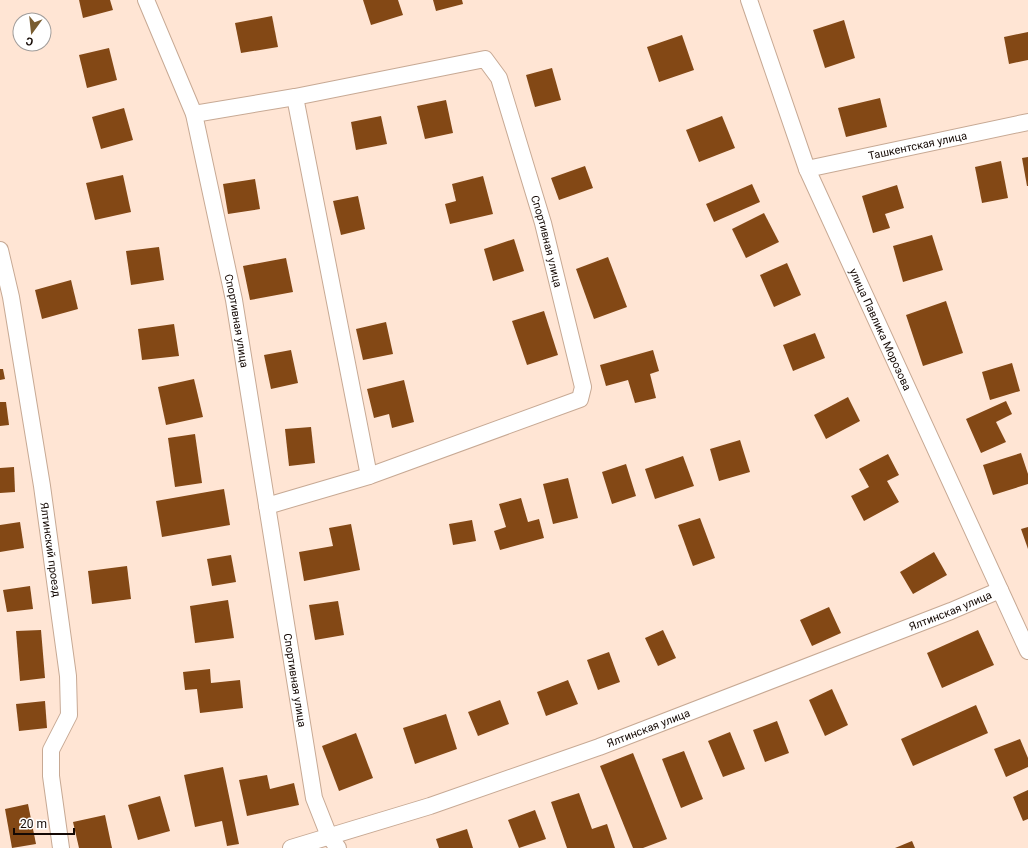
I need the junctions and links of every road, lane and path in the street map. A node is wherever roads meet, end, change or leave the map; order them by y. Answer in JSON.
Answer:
{"nodes":[{"id":1,"x":146,"y":0,"type":"edge"},
{"id":2,"x":749,"y":0,"type":"edge"},
{"id":3,"x":295,"y":97,"type":"junction"},
{"id":4,"x":194,"y":114,"type":"junction"},
{"id":5,"x":1028,"y":122,"type":"edge"},
{"id":6,"x":807,"y":169,"type":"junction"},
{"id":7,"x":0,"y":250,"type":"edge"},
{"id":8,"x":369,"y":476,"type":"junction"},
{"id":9,"x":266,"y":506,"type":"junction"},
{"id":10,"x":1000,"y":590,"type":"junction"},
{"id":11,"x":1028,"y":651,"type":"edge"},
{"id":12,"x":334,"y":842,"type":"edge"},
{"id":13,"x":61,"y":848,"type":"edge"},
{"id":14,"x":290,"y":848,"type":"edge"}],
"edges":[{"from":1,"to":4,"type":"street","name":"Спортивная улица"},
{"from":2,"to":6,"type":"street","name":"улица Павлика Морозова"},
{"from":3,"to":4,"type":"street","name":"Спортивная улица"},
{"from":3,"to":8,"type":"street"},
{"from":3,"to":8,"type":"street","name":"Спортивная улица"},
{"from":4,"to":9,"type":"street","name":"Спортивная улица"},
{"from":5,"to":6,"type":"street","name":"Ташкентская улица"},
{"from":6,"to":10,"type":"street","name":"улица Павлика Морозова"},
{"from":7,"to":13,"type":"street","name":"Ялтинский проезд"},
{"from":8,"to":9,"type":"street","name":"Спортивная улица"},
{"from":9,"to":12,"type":"street","name":"Спортивная улица"},
{"from":10,"to":11,"type":"street","name":"улица Павлика Морозова"},
{"from":10,"to":12,"type":"street","name":"Ялтинская улица"},
{"from":12,"to":14,"type":"street","name":"Ялтинская улица"}]}
